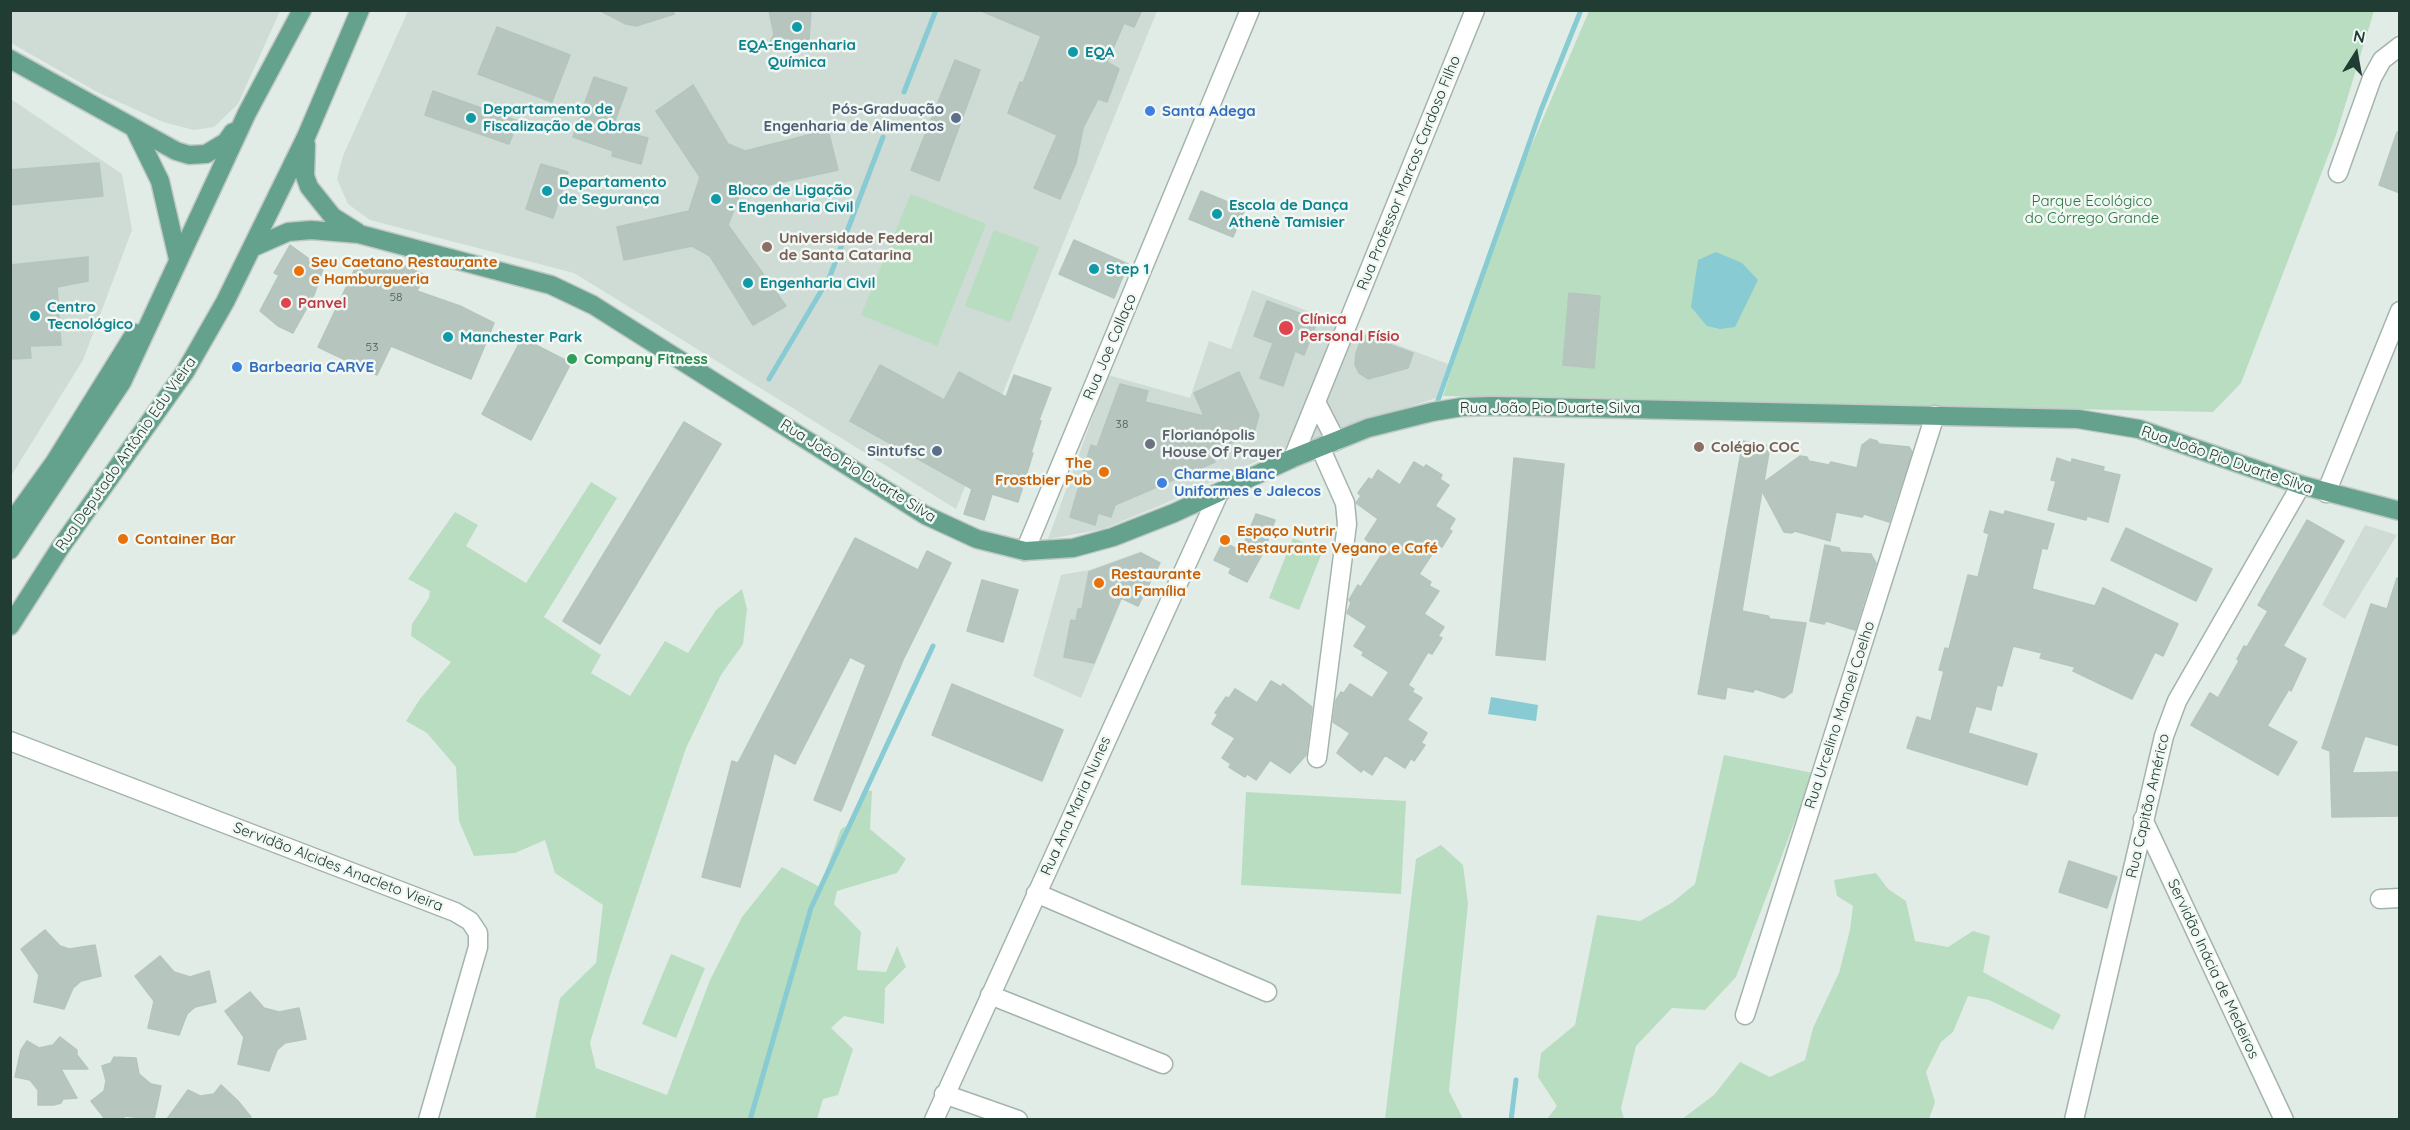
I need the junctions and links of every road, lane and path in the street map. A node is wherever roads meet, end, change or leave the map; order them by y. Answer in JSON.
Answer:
{"nodes":[{"id":1,"x":302,"y":10,"type":"edge"},
{"id":2,"x":360,"y":10,"type":"edge"},
{"id":3,"x":1250,"y":10,"type":"edge"},
{"id":4,"x":1475,"y":10,"type":"edge"},
{"id":5,"x":2400,"y":46,"type":"edge"},
{"id":6,"x":10,"y":59,"type":"edge"},
{"id":7,"x":247,"y":113,"type":"junction"},
{"id":8,"x":135,"y":130,"type":"junction"},
{"id":9,"x":306,"y":137,"type":"junction"},
{"id":10,"x":2338,"y":173,"type":"dead end"},
{"id":11,"x":359,"y":234,"type":"junction"},
{"id":12,"x":254,"y":248,"type":"junction"},
{"id":13,"x":178,"y":259,"type":"junction"},
{"id":14,"x":168,"y":281,"type":"junction"},
{"id":15,"x":2400,"y":310,"type":"edge"},
{"id":16,"x":1316,"y":402,"type":"junction"},
{"id":17,"x":1935,"y":415,"type":"junction"},
{"id":18,"x":1328,"y":444,"type":"junction"},
{"id":19,"x":1293,"y":458,"type":"junction"},
{"id":20,"x":2301,"y":485,"type":"junction"},
{"id":21,"x":1219,"y":493,"type":"junction"},
{"id":22,"x":2326,"y":493,"type":"junction"},
{"id":23,"x":2400,"y":511,"type":"edge"},
{"id":24,"x":10,"y":524,"type":"edge"},
{"id":25,"x":10,"y":550,"type":"edge"},
{"id":26,"x":1026,"y":551,"type":"junction"},
{"id":27,"x":10,"y":626,"type":"edge"},
{"id":28,"x":10,"y":741,"type":"edge"},
{"id":29,"x":1317,"y":759,"type":"dead end"},
{"id":30,"x":2143,"y":819,"type":"junction"},
{"id":31,"x":1036,"y":893,"type":"junction"},
{"id":32,"x":2400,"y":898,"type":"edge"},
{"id":33,"x":2380,"y":899,"type":"dead end"},
{"id":34,"x":1267,"y":992,"type":"dead end"},
{"id":35,"x":990,"y":995,"type":"junction"},
{"id":36,"x":1745,"y":1015,"type":"dead end"},
{"id":37,"x":1163,"y":1064,"type":"dead end"},
{"id":38,"x":944,"y":1094,"type":"junction"},
{"id":39,"x":428,"y":1119,"type":"edge"},
{"id":40,"x":934,"y":1119,"type":"edge"},
{"id":41,"x":1018,"y":1119,"type":"edge"},
{"id":42,"x":2074,"y":1119,"type":"edge"},
{"id":43,"x":2284,"y":1119,"type":"edge"}],
"edges":[{"from":1,"to":7,"type":"main road"},
{"from":2,"to":9,"type":"main road","name":"Rua Deputado Antônio Edu Vieira"},
{"from":3,"to":26,"type":"street","name":"Rua Joe Collaço"},
{"from":4,"to":16,"type":"street","name":"Rua Professor Marcos Cardoso Filho"},
{"from":5,"to":10,"type":"street"},
{"from":6,"to":8,"type":"main road"},
{"from":7,"to":8,"type":"main road"},
{"from":7,"to":13,"type":"main road"},
{"from":8,"to":13,"type":"main road"},
{"from":9,"to":11,"type":"main road","name":"Rua João Pio Duarte Silva"},
{"from":9,"to":12,"type":"main road","name":"Rua Deputado Antônio Edu Vieira"},
{"from":11,"to":12,"type":"main road","name":"Rua João Pio Duarte Silva"},
{"from":11,"to":26,"type":"main road","name":"Rua João Pio Duarte Silva"},
{"from":12,"to":27,"type":"main road","name":"Rua Deputado Antônio Edu Vieira"},
{"from":13,"to":14,"type":"main road"},
{"from":14,"to":24,"type":"main road"},
{"from":14,"to":25,"type":"main road"},
{"from":15,"to":22,"type":"street"},
{"from":16,"to":18,"type":"street"},
{"from":16,"to":19,"type":"street","name":"Rua Professor Marcos Cardoso Filho"},
{"from":17,"to":18,"type":"main road","name":"Rua João Pio Duarte Silva"},
{"from":17,"to":20,"type":"main road","name":"Rua João Pio Duarte Silva"},
{"from":17,"to":36,"type":"street","name":"Rua Urcelino Manoel Coelho"},
{"from":18,"to":19,"type":"main road","name":"Rua João Pio Duarte Silva"},
{"from":18,"to":29,"type":"street"},
{"from":19,"to":21,"type":"main road","name":"Rua João Pio Duarte Silva"},
{"from":20,"to":22,"type":"main road","name":"Rua João Pio Duarte Silva"},
{"from":20,"to":30,"type":"street","name":"Rua Capitão Américo"},
{"from":21,"to":26,"type":"main road","name":"Rua João Pio Duarte Silva"},
{"from":21,"to":31,"type":"street","name":"Rua Ana Maria Nunes"},
{"from":22,"to":23,"type":"main road","name":"Rua João Pio Duarte Silva"},
{"from":28,"to":39,"type":"street","name":"Servidão Alcides Anacleto Vieira"},
{"from":30,"to":42,"type":"street","name":"Rua Capitão Américo"},
{"from":30,"to":43,"type":"street","name":"Servidão Inácia de Medeiros"},
{"from":31,"to":34,"type":"street"},
{"from":31,"to":35,"type":"street","name":"Rua Ana Maria Nunes"},
{"from":32,"to":33,"type":"street"},
{"from":35,"to":37,"type":"street"},
{"from":35,"to":38,"type":"street","name":"Rua Ana Maria Nunes"},
{"from":38,"to":40,"type":"street","name":"Rua Ana Maria Nunes"},
{"from":38,"to":41,"type":"street"}]}
